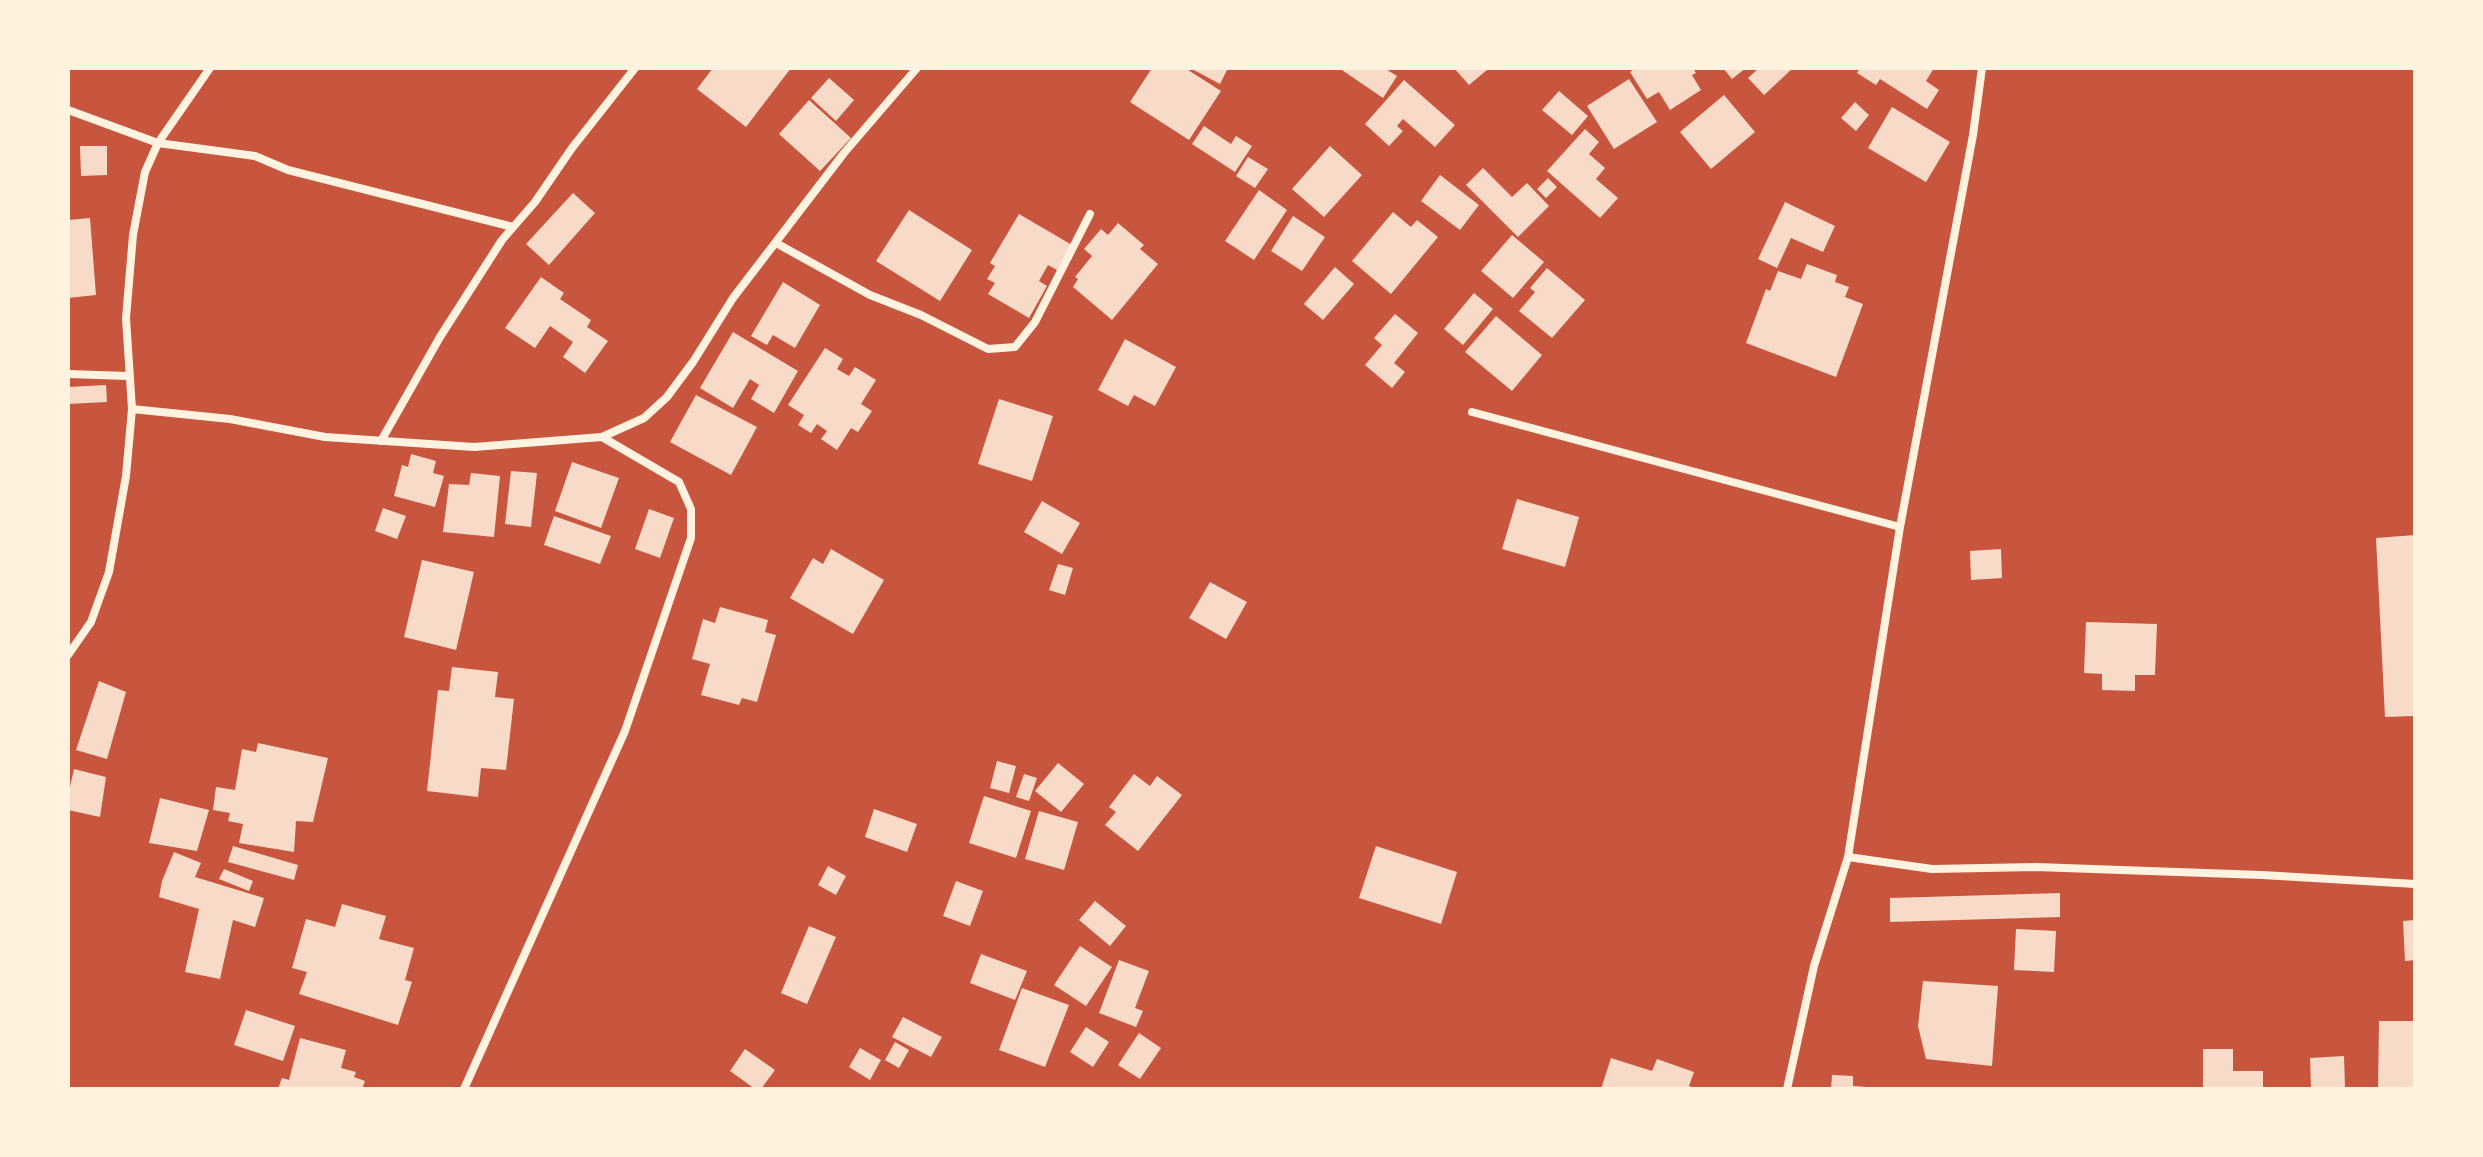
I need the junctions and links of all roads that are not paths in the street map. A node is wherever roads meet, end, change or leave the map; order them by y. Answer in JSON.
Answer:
{"nodes":[{"id":1,"x":210,"y":68,"type":"edge"},
{"id":2,"x":635,"y":68,"type":"edge"},
{"id":3,"x":917,"y":68,"type":"edge"},
{"id":4,"x":1982,"y":68,"type":"edge"},
{"id":5,"x":68,"y":110,"type":"edge"},
{"id":6,"x":158,"y":143,"type":"junction"},
{"id":7,"x":1090,"y":214,"type":"dead end"},
{"id":8,"x":513,"y":227,"type":"junction"},
{"id":9,"x":776,"y":243,"type":"junction"},
{"id":10,"x":68,"y":374,"type":"edge"},
{"id":11,"x":128,"y":376,"type":"junction"},
{"id":12,"x":132,"y":409,"type":"junction"},
{"id":13,"x":1472,"y":412,"type":"dead end"},
{"id":14,"x":602,"y":437,"type":"junction"},
{"id":15,"x":381,"y":441,"type":"junction"},
{"id":16,"x":1900,"y":527,"type":"junction"},
{"id":17,"x":68,"y":655,"type":"edge"},
{"id":18,"x":1848,"y":857,"type":"junction"},
{"id":19,"x":2415,"y":884,"type":"edge"},
{"id":20,"x":464,"y":1089,"type":"edge"},
{"id":21,"x":1787,"y":1089,"type":"edge"}],
"edges":[{"from":1,"to":6,"type":"street"},
{"from":2,"to":8,"type":"street"},
{"from":3,"to":9,"type":"street"},
{"from":4,"to":16,"type":"street"},
{"from":5,"to":6,"type":"street"},
{"from":6,"to":8,"type":"street"},
{"from":6,"to":11,"type":"street"},
{"from":7,"to":9,"type":"street"},
{"from":8,"to":15,"type":"street"},
{"from":9,"to":14,"type":"street"},
{"from":10,"to":11,"type":"street"},
{"from":11,"to":12,"type":"street"},
{"from":12,"to":15,"type":"street"},
{"from":12,"to":17,"type":"street"},
{"from":13,"to":16,"type":"street"},
{"from":14,"to":15,"type":"street"},
{"from":14,"to":20,"type":"street"},
{"from":16,"to":18,"type":"street"},
{"from":18,"to":19,"type":"street"},
{"from":18,"to":21,"type":"street"}]}
